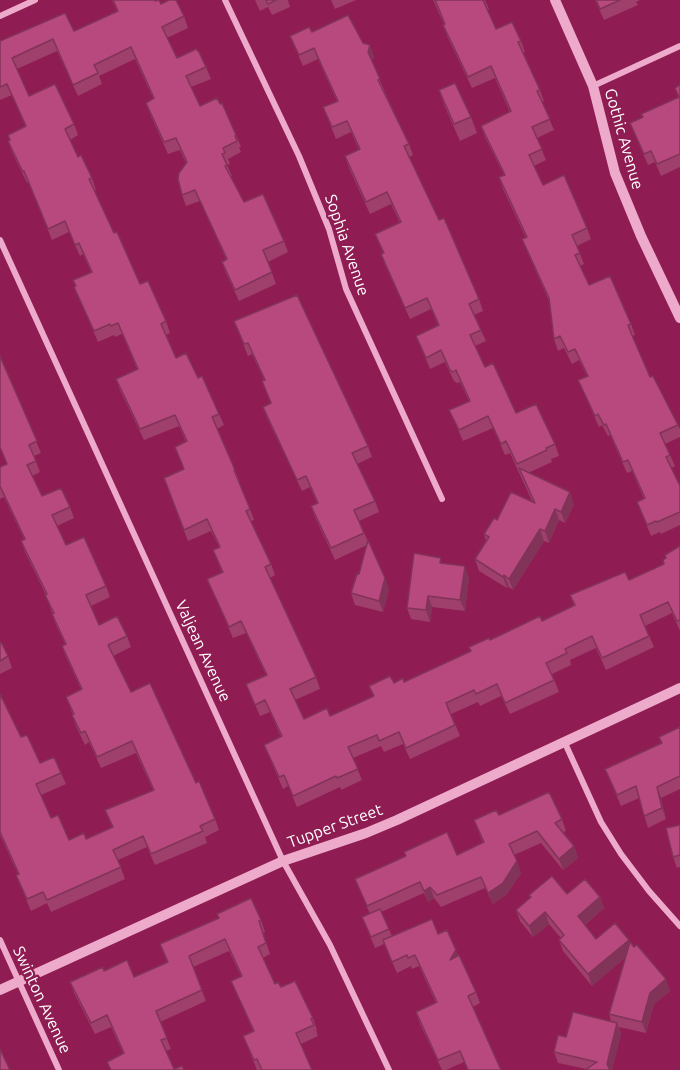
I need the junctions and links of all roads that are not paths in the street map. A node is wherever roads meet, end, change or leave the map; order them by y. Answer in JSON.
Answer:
{"nodes":[{"id":1,"x":35,"y":0,"type":"edge"},
{"id":2,"x":225,"y":0,"type":"edge"},
{"id":3,"x":555,"y":0,"type":"edge"},
{"id":4,"x":0,"y":16,"type":"edge"},
{"id":5,"x":680,"y":46,"type":"edge"},
{"id":6,"x":593,"y":86,"type":"junction"},
{"id":7,"x":0,"y":240,"type":"edge"},
{"id":8,"x":680,"y":318,"type":"edge"},
{"id":9,"x":442,"y":499,"type":"dead end"},
{"id":10,"x":680,"y":688,"type":"edge"},
{"id":11,"x":564,"y":741,"type":"junction"},
{"id":12,"x":283,"y":861,"type":"junction"},
{"id":13,"x":680,"y":926,"type":"edge"},
{"id":14,"x":0,"y":940,"type":"edge"},
{"id":15,"x":19,"y":981,"type":"junction"},
{"id":16,"x":0,"y":990,"type":"edge"},
{"id":17,"x":59,"y":1070,"type":"edge"},
{"id":18,"x":388,"y":1070,"type":"edge"}],
"edges":[{"from":1,"to":4,"type":"street"},
{"from":2,"to":9,"type":"street","name":"Sophia Avenue"},
{"from":3,"to":6,"type":"street","name":"Gothic Avenue"},
{"from":5,"to":6,"type":"street"},
{"from":6,"to":8,"type":"street","name":"Gothic Avenue"},
{"from":7,"to":12,"type":"street","name":"Valjean Avenue"},
{"from":10,"to":11,"type":"street","name":"Tupper Street"},
{"from":11,"to":12,"type":"street","name":"Tupper Street"},
{"from":11,"to":13,"type":"street"},
{"from":12,"to":15,"type":"street","name":"Tupper Street"},
{"from":12,"to":18,"type":"street","name":"Valjean Avenue"},
{"from":14,"to":15,"type":"street","name":"Swinton Avenue"},
{"from":15,"to":16,"type":"street","name":"Tupper Street"},
{"from":15,"to":17,"type":"street","name":"Swinton Avenue"}]}
